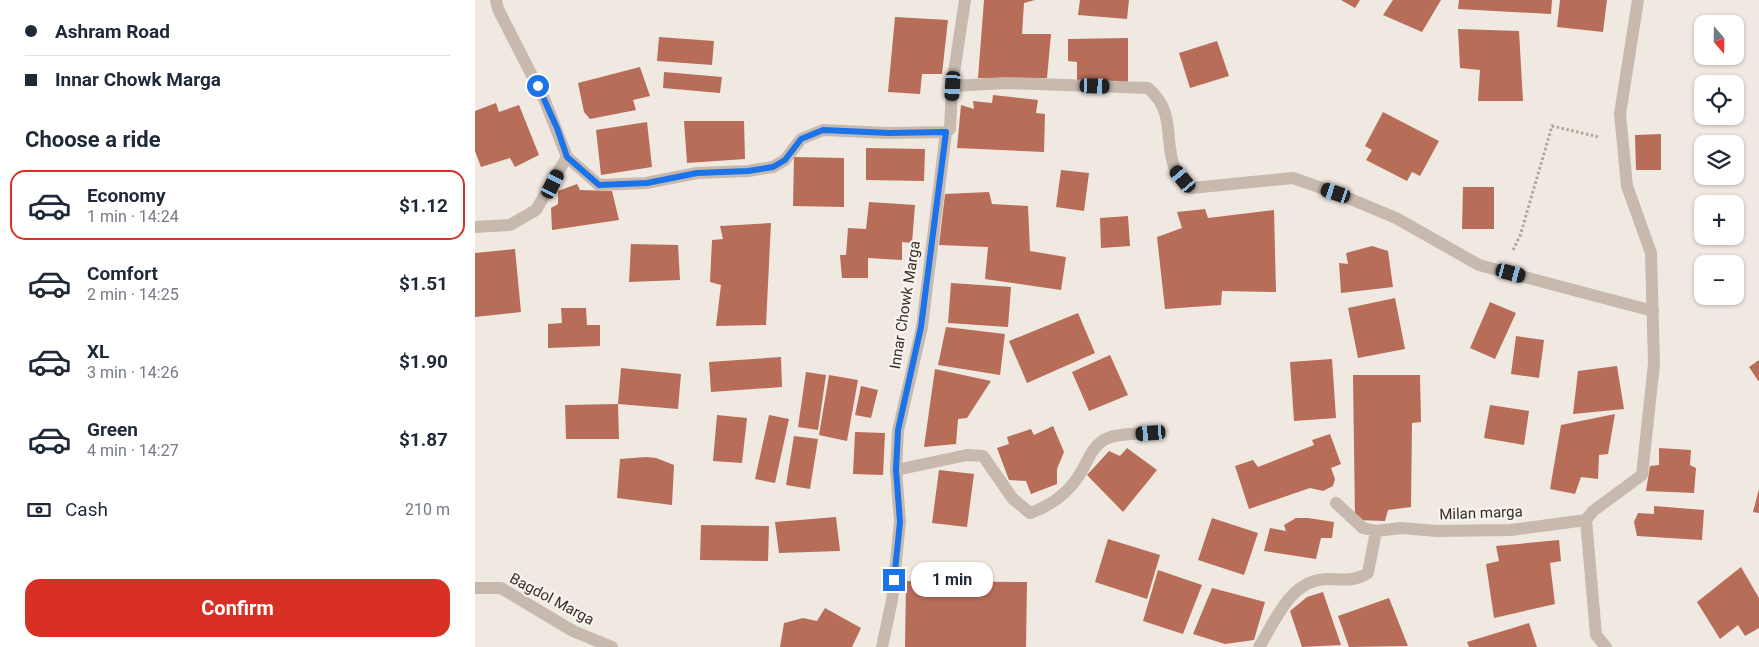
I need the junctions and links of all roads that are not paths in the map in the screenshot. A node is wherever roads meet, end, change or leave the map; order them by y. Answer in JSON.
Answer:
{"nodes":[{"id":1,"x":496,"y":0,"type":"edge"},
{"id":2,"x":965,"y":0,"type":"edge"},
{"id":3,"x":1638,"y":0,"type":"edge"},
{"id":4,"x":953,"y":86,"type":"junction"},
{"id":5,"x":946,"y":132,"type":"junction"},
{"id":6,"x":567,"y":157,"type":"junction"},
{"id":7,"x":475,"y":227,"type":"edge"},
{"id":8,"x":1653,"y":311,"type":"junction"},
{"id":9,"x":1151,"y":433,"type":"dead end"},
{"id":10,"x":896,"y":470,"type":"junction"},
{"id":11,"x":1336,"y":502,"type":"dead end"},
{"id":12,"x":1586,"y":520,"type":"junction"},
{"id":13,"x":1376,"y":531,"type":"junction"},
{"id":14,"x":475,"y":588,"type":"edge"},
{"id":15,"x":612,"y":647,"type":"edge"},
{"id":16,"x":882,"y":647,"type":"edge"},
{"id":17,"x":1259,"y":647,"type":"edge"},
{"id":18,"x":1606,"y":647,"type":"edge"}],
"edges":[{"from":1,"to":6,"type":"street"},
{"from":2,"to":4,"type":"street","name":"Innar Chowk Marga"},
{"from":3,"to":8,"type":"street"},
{"from":4,"to":5,"type":"street","name":"Innar Chowk Marga"},
{"from":4,"to":8,"type":"street"},
{"from":5,"to":6,"type":"street"},
{"from":5,"to":10,"type":"street","name":"Innar Chowk Marga"},
{"from":6,"to":7,"type":"street"},
{"from":8,"to":12,"type":"street"},
{"from":9,"to":10,"type":"street"},
{"from":10,"to":16,"type":"street","name":"Innar Chowk Marga"},
{"from":11,"to":13,"type":"street"},
{"from":12,"to":13,"type":"street","name":"Milan marga"},
{"from":12,"to":18,"type":"street"},
{"from":13,"to":17,"type":"street"},
{"from":14,"to":15,"type":"street","name":"Bagdol Marga"}]}
